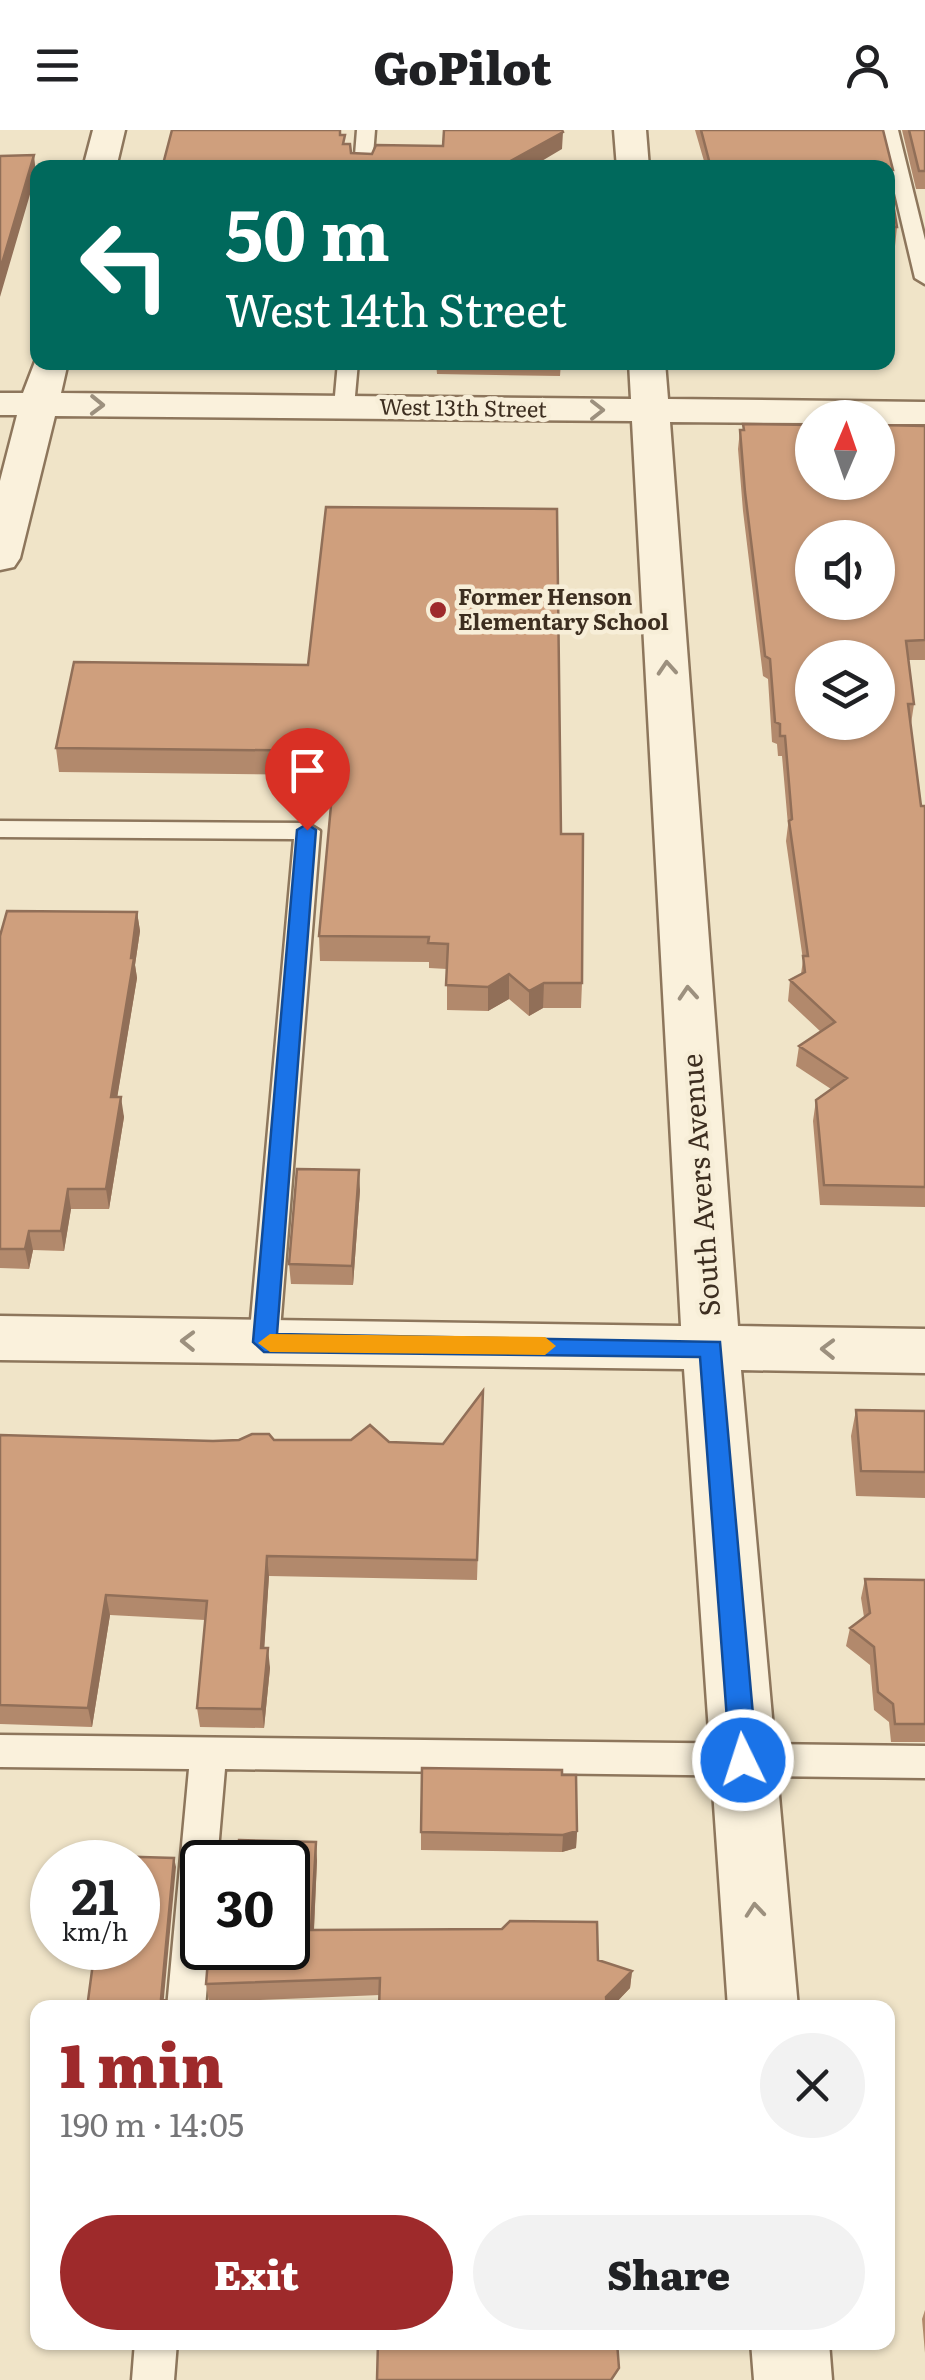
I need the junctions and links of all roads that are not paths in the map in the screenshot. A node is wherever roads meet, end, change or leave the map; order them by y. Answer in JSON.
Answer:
{"nodes":[{"id":1,"x":109,"y":130,"type":"edge"},
{"id":2,"x":366,"y":130,"type":"edge"},
{"id":3,"x":630,"y":130,"type":"edge"},
{"id":4,"x":888,"y":130,"type":"edge"},
{"id":5,"x":102,"y":160,"type":"edge"},
{"id":6,"x":364,"y":160,"type":"edge"},
{"id":7,"x":632,"y":160,"type":"edge"},
{"id":8,"x":925,"y":278,"type":"edge"},
{"id":9,"x":48,"y":370,"type":"edge"},
{"id":10,"x":347,"y":370,"type":"edge"},
{"id":11,"x":648,"y":386,"type":"edge"},
{"id":12,"x":0,"y":404,"type":"edge"},
{"id":13,"x":39,"y":404,"type":"junction"},
{"id":14,"x":344,"y":407,"type":"junction"},
{"id":15,"x":925,"y":413,"type":"edge"},
{"id":16,"x":0,"y":558,"type":"edge"},
{"id":17,"x":0,"y":829,"type":"edge"},
{"id":18,"x":0,"y":1338,"type":"edge"},
{"id":19,"x":264,"y":1342,"type":"junction"},
{"id":20,"x":712,"y":1348,"type":"junction"},
{"id":21,"x":925,"y":1350,"type":"edge"},
{"id":22,"x":0,"y":1751,"type":"edge"},
{"id":23,"x":208,"y":1754,"type":"junction"},
{"id":24,"x":743,"y":1760,"type":"junction"},
{"id":25,"x":925,"y":1762,"type":"edge"},
{"id":26,"x":187,"y":2000,"type":"edge"},
{"id":27,"x":762,"y":2000,"type":"edge"},
{"id":28,"x":155,"y":2350,"type":"edge"},
{"id":29,"x":791,"y":2350,"type":"edge"},
{"id":30,"x":153,"y":2380,"type":"edge"},
{"id":31,"x":793,"y":2380,"type":"edge"}],
"edges":[{"from":1,"to":5,"type":"street"},
{"from":2,"to":6,"type":"lane"},
{"from":3,"to":7,"type":"street"},
{"from":4,"to":8,"type":"lane"},
{"from":9,"to":13,"type":"street"},
{"from":10,"to":14,"type":"lane"},
{"from":14,"to":11,"type":"street","name":"West 13th Street","one_way":true},
{"from":11,"to":15,"type":"street","name":"West 13th Street"},
{"from":20,"to":11,"type":"street","name":"South Avers Avenue","one_way":true},
{"from":12,"to":13,"type":"street","name":"West 13th Street"},
{"from":13,"to":14,"type":"street","name":"West 13th Street","one_way":true},
{"from":13,"to":16,"type":"street"},
{"from":17,"to":19,"type":"lane"},
{"from":19,"to":18,"type":"street","one_way":true},
{"from":19,"to":20,"type":"street"},
{"from":21,"to":20,"type":"street","one_way":true},
{"from":20,"to":24,"type":"street","name":"South Avers Avenue"},
{"from":22,"to":23,"type":"lane"},
{"from":23,"to":24,"type":"lane"},
{"from":23,"to":26,"type":"lane"},
{"from":24,"to":25,"type":"lane"},
{"from":27,"to":24,"type":"street","name":"South Avers Avenue","one_way":true},
{"from":28,"to":30,"type":"lane"},
{"from":29,"to":31,"type":"street"}]}
